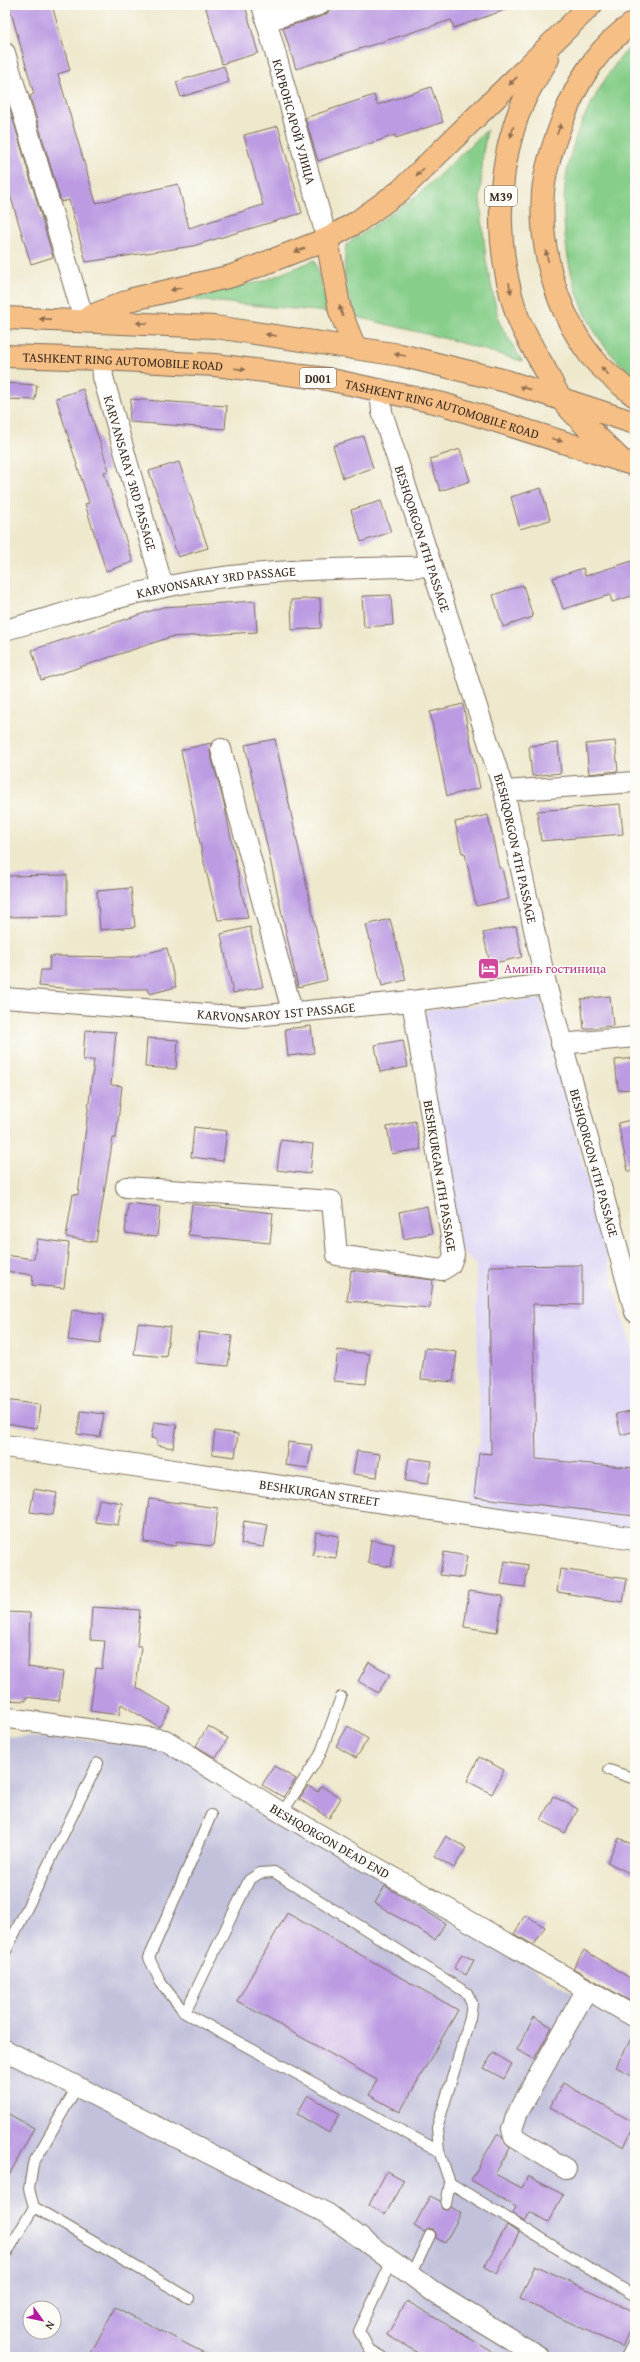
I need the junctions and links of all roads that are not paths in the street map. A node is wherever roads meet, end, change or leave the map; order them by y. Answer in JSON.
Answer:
{"nodes":[{"id":1,"x":319,"y":5,"type":"edge"},
{"id":2,"x":591,"y":5,"type":"edge"},
{"id":3,"x":264,"y":13,"type":"edge"},
{"id":4,"x":635,"y":22,"type":"edge"},
{"id":5,"x":5,"y":53,"type":"edge"},
{"id":6,"x":327,"y":239,"type":"junction"},
{"id":7,"x":5,"y":318,"type":"edge"},
{"id":8,"x":84,"y":320,"type":"junction"},
{"id":9,"x":355,"y":348,"type":"junction"},
{"id":10,"x":5,"y":356,"type":"edge"},
{"id":11,"x":102,"y":359,"type":"junction"},
{"id":12,"x":380,"y":389,"type":"junction"},
{"id":13,"x":635,"y":396,"type":"edge"},
{"id":14,"x":562,"y":400,"type":"junction"},
{"id":15,"x":635,"y":423,"type":"edge"},
{"id":16,"x":628,"y":463,"type":"edge"},
{"id":17,"x":432,"y":566,"type":"junction"},
{"id":18,"x":163,"y":587,"type":"junction"},
{"id":19,"x":5,"y":630,"type":"edge"},
{"id":20,"x":221,"y":749,"type":"dead end"},
{"id":21,"x":635,"y":782,"type":"edge"},
{"id":22,"x":504,"y":791,"type":"junction"},
{"id":23,"x":546,"y":984,"type":"junction"},
{"id":24,"x":5,"y":998,"type":"edge"},
{"id":25,"x":412,"y":1001,"type":"junction"},
{"id":26,"x":292,"y":1011,"type":"junction"},
{"id":27,"x":635,"y":1038,"type":"edge"},
{"id":28,"x":561,"y":1044,"type":"junction"},
{"id":29,"x":126,"y":1187,"type":"dead end"},
{"id":30,"x":635,"y":1312,"type":"edge"},
{"id":31,"x":5,"y":1446,"type":"edge"},
{"id":32,"x":635,"y":1539,"type":"edge"},
{"id":33,"x":340,"y":1697,"type":"dead end"},
{"id":34,"x":9,"y":1718,"type":"dead end"},
{"id":35,"x":98,"y":1763,"type":"dead end"},
{"id":36,"x":609,"y":1770,"type":"dead end"},
{"id":37,"x":635,"y":1779,"type":"edge"},
{"id":38,"x":282,"y":1813,"type":"junction"},
{"id":39,"x":211,"y":1815,"type":"dead end"},
{"id":40,"x":5,"y":1953,"type":"edge"},
{"id":41,"x":587,"y":1989,"type":"junction"},
{"id":42,"x":185,"y":2013,"type":"junction"},
{"id":43,"x":635,"y":2017,"type":"edge"},
{"id":44,"x":5,"y":2050,"type":"edge"},
{"id":45,"x":77,"y":2087,"type":"junction"},
{"id":46,"x":439,"y":2151,"type":"junction"},
{"id":47,"x":566,"y":2168,"type":"dead end"},
{"id":48,"x":450,"y":2183,"type":"junction"},
{"id":49,"x":446,"y":2204,"type":"dead end"},
{"id":50,"x":34,"y":2207,"type":"junction"},
{"id":51,"x":430,"y":2235,"type":"dead end"},
{"id":52,"x":5,"y":2256,"type":"edge"},
{"id":53,"x":392,"y":2261,"type":"junction"},
{"id":54,"x":411,"y":2276,"type":"junction"},
{"id":55,"x":635,"y":2296,"type":"edge"},
{"id":56,"x":189,"y":2298,"type":"dead end"},
{"id":57,"x":635,"y":2340,"type":"edge"},
{"id":58,"x":383,"y":2357,"type":"edge"},
{"id":59,"x":540,"y":2357,"type":"edge"},
{"id":60,"x":626,"y":2357,"type":"edge"}],
"edges":[{"from":1,"to":3,"type":"street"},
{"from":2,"to":6,"type":"highway","one_way":true},
{"from":2,"to":14,"type":"highway","number":"M39","one_way":true},
{"from":3,"to":6,"type":"street","name":"КАРВОНСАРОЙ УЛИЦА"},
{"from":13,"to":4,"type":"highway","one_way":true},
{"from":5,"to":8,"type":"street"},
{"from":6,"to":8,"type":"highway","one_way":true},
{"from":9,"to":6,"type":"highway","one_way":true},
{"from":8,"to":7,"type":"highway","one_way":true},
{"from":9,"to":8,"type":"highway","one_way":true},
{"from":14,"to":9,"type":"highway","one_way":true},
{"from":10,"to":11,"type":"highway","name":"TASHKENT RING AUTOMOBILE ROAD","number":"D001"},
{"from":11,"to":12,"type":"highway","name":"TASHKENT RING AUTOMOBILE ROAD","number":"D001","one_way":true},
{"from":11,"to":18,"type":"street","name":"KARVАNSARАY 3RD PASSAGE"},
{"from":12,"to":16,"type":"highway","name":"TASHKENT RING AUTOMOBILE ROAD","number":"D001","one_way":true},
{"from":12,"to":17,"type":"street","name":"BESHQORGON 4TH PASSAGE"},
{"from":14,"to":15,"type":"highway"},
{"from":14,"to":16,"type":"highway","number":"M39"},
{"from":17,"to":18,"type":"street","name":"KARVONSARАY 3RD PASSAGE"},
{"from":17,"to":22,"type":"street","name":"BESHQORGON 4TH PASSAGE"},
{"from":18,"to":19,"type":"street","name":"KARVONSARАY 3RD PASSAGE"},
{"from":20,"to":26,"type":"street"},
{"from":21,"to":22,"type":"street"},
{"from":22,"to":23,"type":"street","name":"BESHQORGON 4TH PASSAGE"},
{"from":23,"to":25,"type":"street","name":"KARVONSAROY 1ST PASSAGE"},
{"from":23,"to":28,"type":"street","name":"BESHQORGON 4TH PASSAGE"},
{"from":24,"to":26,"type":"street","name":"KARVONSAROY 1ST PASSAGE"},
{"from":25,"to":26,"type":"street","name":"KARVONSAROY 1ST PASSAGE"},
{"from":25,"to":29,"type":"street","name":"BESHKURGAN 4TH PASSAGE"},
{"from":27,"to":28,"type":"street"},
{"from":28,"to":30,"type":"street","name":"BESHQORGON 4TH PASSAGE"},
{"from":31,"to":32,"type":"street","name":"BESHKURGAN STREET"},
{"from":33,"to":38,"type":"lane"},
{"from":34,"to":38,"type":"street","name":"BESHQORGON DEAD END"},
{"from":35,"to":40,"type":"lane"},
{"from":36,"to":37,"type":"lane"},
{"from":38,"to":41,"type":"street","name":"BESHQORGON DEAD END"},
{"from":39,"to":42,"type":"lane"},
{"from":41,"to":43,"type":"street","name":"BESHQORGON DEAD END"},
{"from":41,"to":47,"type":"street"},
{"from":42,"to":46,"type":"lane"},
{"from":42,"to":46,"type":"lane"},
{"from":44,"to":45,"type":"street"},
{"from":45,"to":50,"type":"lane"},
{"from":45,"to":53,"type":"street"},
{"from":46,"to":48,"type":"lane"},
{"from":48,"to":49,"type":"lane"},
{"from":48,"to":55,"type":"lane"},
{"from":50,"to":52,"type":"lane"},
{"from":50,"to":56,"type":"lane"},
{"from":51,"to":54,"type":"lane"},
{"from":53,"to":54,"type":"street"},
{"from":53,"to":58,"type":"lane"},
{"from":54,"to":59,"type":"street"},
{"from":57,"to":60,"type":"lane"}]}
